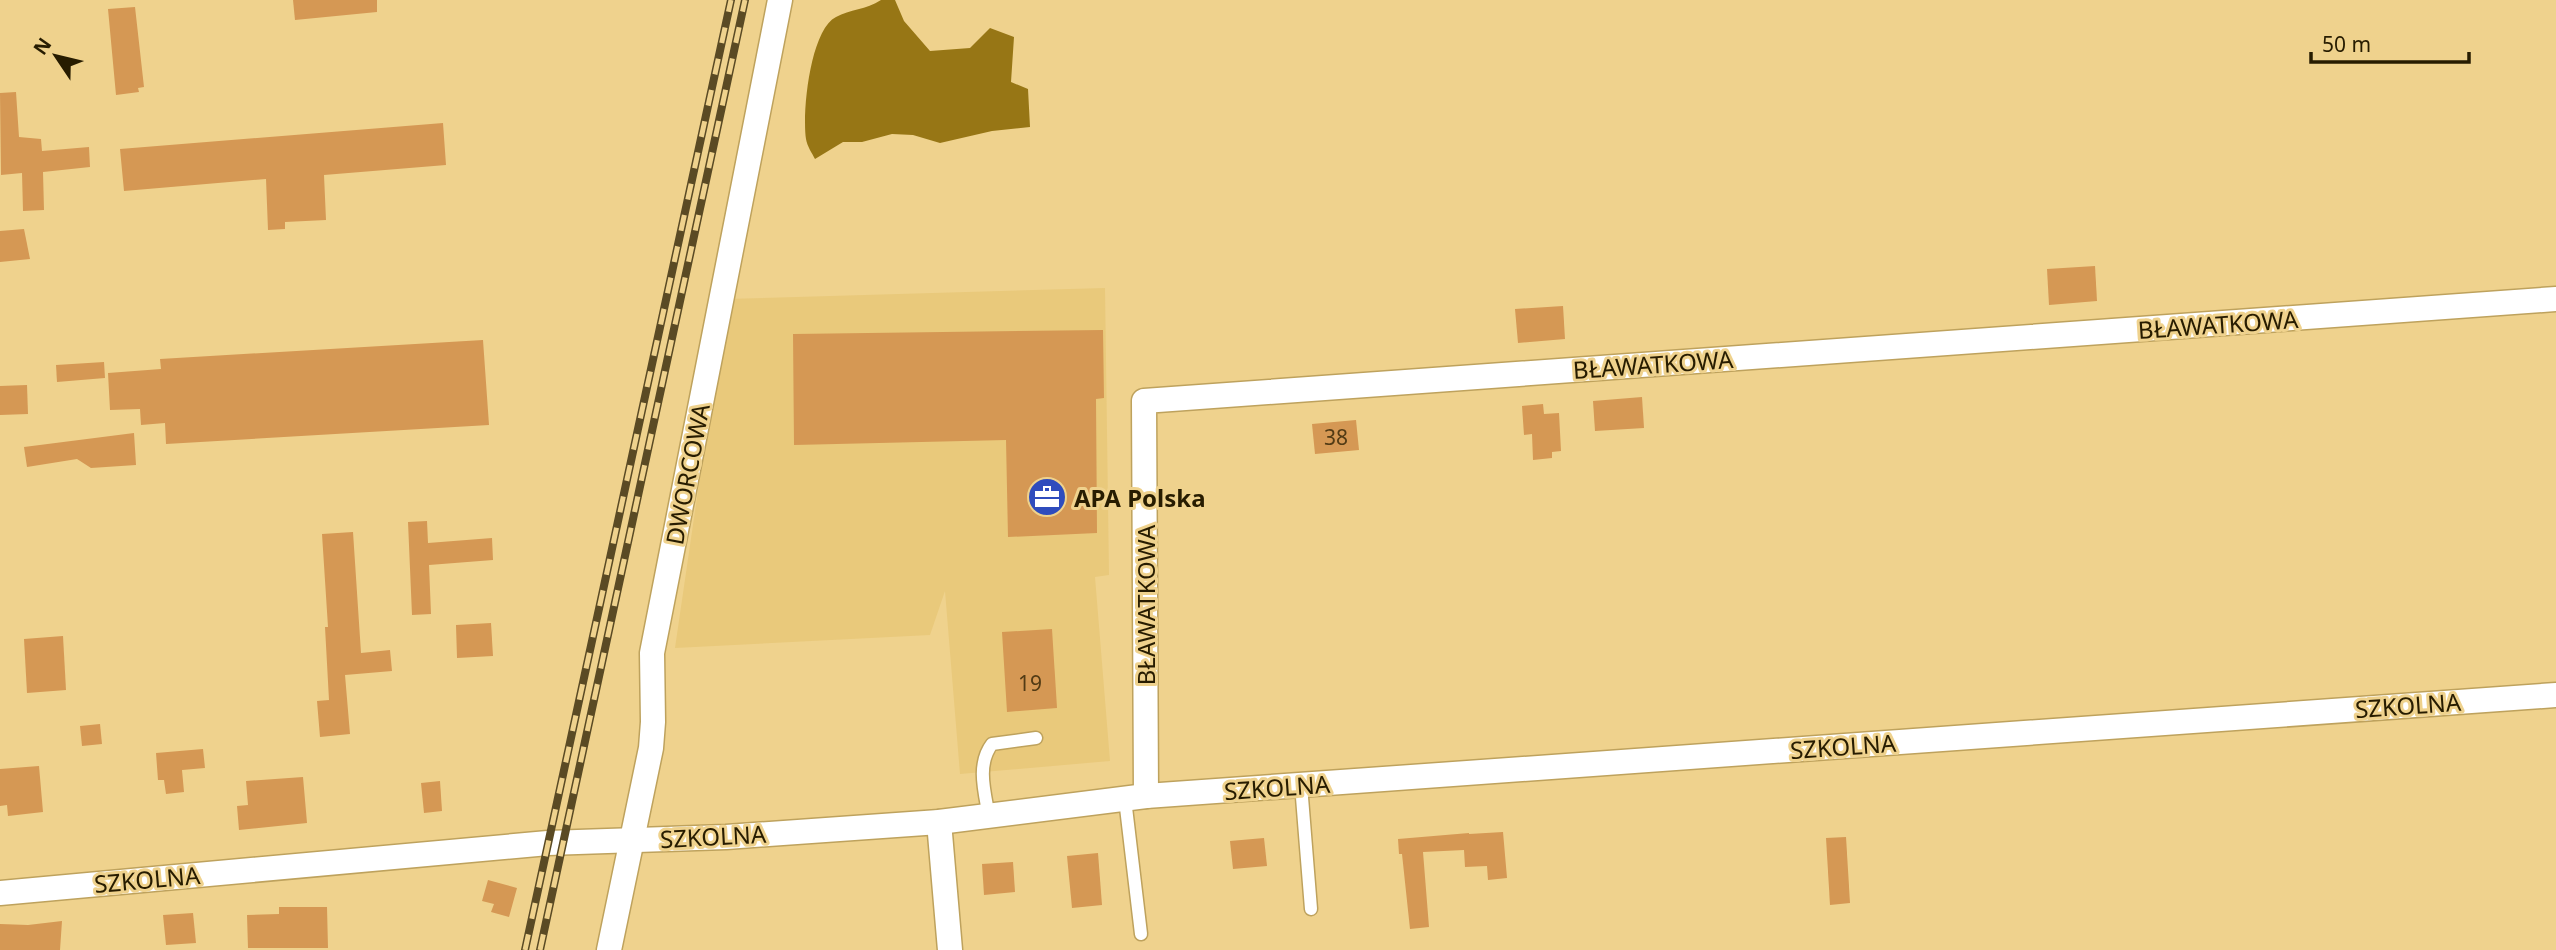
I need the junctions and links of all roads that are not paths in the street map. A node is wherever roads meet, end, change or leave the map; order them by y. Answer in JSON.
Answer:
{"nodes":[{"id":1,"x":780,"y":0,"type":"edge"},
{"id":2,"x":2556,"y":299,"type":"edge"},
{"id":3,"x":2556,"y":695,"type":"edge"},
{"id":4,"x":1036,"y":738,"type":"dead end"},
{"id":5,"x":1301,"y":785,"type":"junction"},
{"id":6,"x":1136,"y":798,"type":"junction"},
{"id":7,"x":989,"y":817,"type":"junction"},
{"id":8,"x":939,"y":822,"type":"junction"},
{"id":9,"x":630,"y":840,"type":"junction"},
{"id":10,"x":0,"y":893,"type":"edge"},
{"id":11,"x":1311,"y":909,"type":"dead end"},
{"id":12,"x":1141,"y":934,"type":"dead end"},
{"id":13,"x":609,"y":950,"type":"edge"},
{"id":14,"x":950,"y":950,"type":"edge"}],
"edges":[{"from":1,"to":9,"type":"street","name":"DWORCOWA"},
{"from":2,"to":6,"type":"street","name":"BŁAWATKOWA"},
{"from":3,"to":5,"type":"street","name":"SZKOLNA"},
{"from":4,"to":7,"type":"lane"},
{"from":5,"to":6,"type":"street","name":"SZKOLNA"},
{"from":5,"to":11,"type":"lane"},
{"from":6,"to":7,"type":"street","name":"SZKOLNA"},
{"from":6,"to":12,"type":"lane"},
{"from":7,"to":8,"type":"street","name":"SZKOLNA"},
{"from":8,"to":9,"type":"street","name":"SZKOLNA"},
{"from":8,"to":14,"type":"street"},
{"from":9,"to":10,"type":"street","name":"SZKOLNA"},
{"from":9,"to":13,"type":"street","name":"DWORCOWA"}]}
